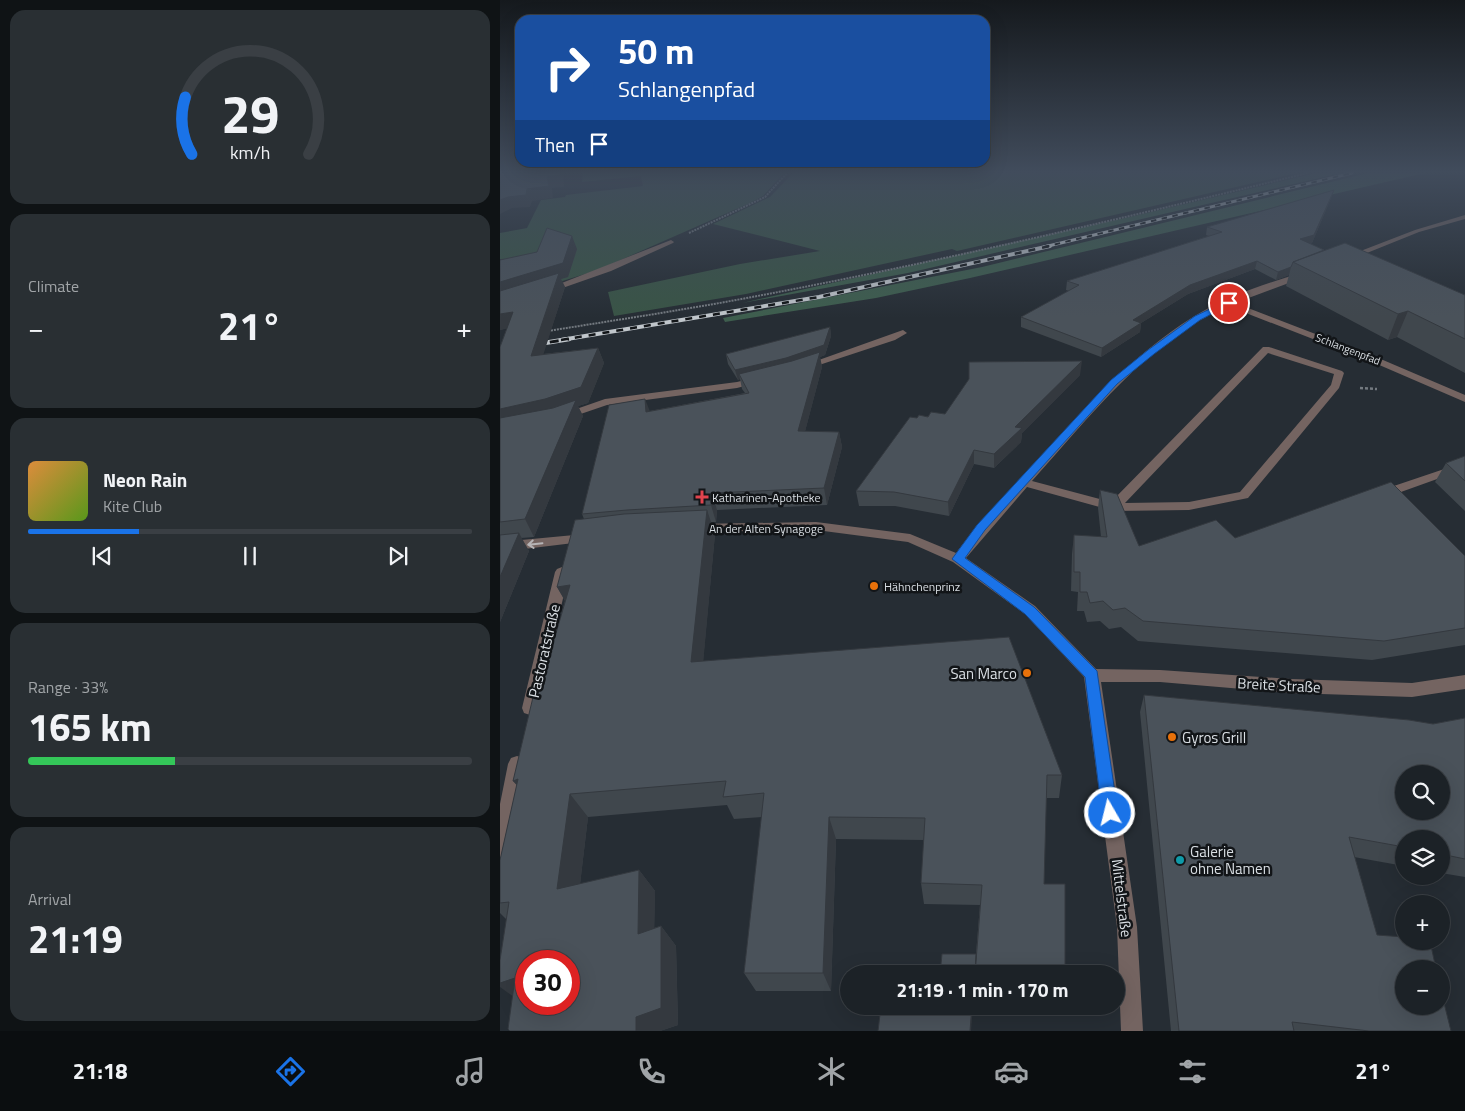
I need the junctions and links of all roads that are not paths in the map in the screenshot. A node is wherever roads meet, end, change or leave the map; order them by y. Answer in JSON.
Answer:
{"nodes":[{"id":1,"x":1451,"y":221,"type":"edge"},
{"id":2,"x":671,"y":242,"type":"road end"},
{"id":3,"x":1342,"y":259,"type":"edge"},
{"id":4,"x":1314,"y":270,"type":"edge"},
{"id":5,"x":543,"y":291,"type":"edge"},
{"id":6,"x":1229,"y":303,"type":"junction"},
{"id":7,"x":902,"y":332,"type":"dead end"},
{"id":8,"x":799,"y":369,"type":"edge"},
{"id":9,"x":764,"y":378,"type":"edge"},
{"id":10,"x":1465,"y":399,"type":"edge"},
{"id":11,"x":556,"y":420,"type":"edge"},
{"id":12,"x":1465,"y":465,"type":"edge"},
{"id":13,"x":1024,"y":482,"type":"junction"},
{"id":14,"x":1372,"y":498,"type":"edge"},
{"id":15,"x":1114,"y":507,"type":"junction"},
{"id":16,"x":682,"y":529,"type":"edge"},
{"id":17,"x":597,"y":537,"type":"edge"},
{"id":18,"x":569,"y":540,"type":"junction"},
{"id":19,"x":500,"y":547,"type":"edge"},
{"id":20,"x":958,"y":559,"type":"junction"},
{"id":21,"x":1092,"y":675,"type":"junction"},
{"id":22,"x":1465,"y":682,"type":"edge"},
{"id":23,"x":527,"y":724,"type":"edge"},
{"id":24,"x":520,"y":754,"type":"edge"},
{"id":25,"x":500,"y":850,"type":"edge"},
{"id":26,"x":1132,"y":1031,"type":"edge"}],
"edges":[{"from":1,"to":3,"type":"street"},
{"from":2,"to":5,"type":"street"},
{"from":4,"to":6,"type":"street"},
{"from":6,"to":10,"type":"street","name":"Schlangenpfad"},
{"from":6,"to":13,"type":"street"},
{"from":7,"to":8,"type":"street"},
{"from":9,"to":11,"type":"street"},
{"from":12,"to":14,"type":"street"},
{"from":13,"to":15,"type":"street"},
{"from":13,"to":20,"type":"street"},
{"from":15,"to":15,"type":"street"},
{"from":16,"to":20,"type":"street","name":"An der Alten Synagoge"},
{"from":17,"to":18,"type":"street"},
{"from":18,"to":19,"type":"street","one_way":true},
{"from":18,"to":23,"type":"street","name":"Pastoratstraße"},
{"from":20,"to":21,"type":"street"},
{"from":21,"to":22,"type":"street","name":"Breite Straße"},
{"from":21,"to":26,"type":"street","name":"Mittelstraße"},
{"from":24,"to":25,"type":"street"}]}
